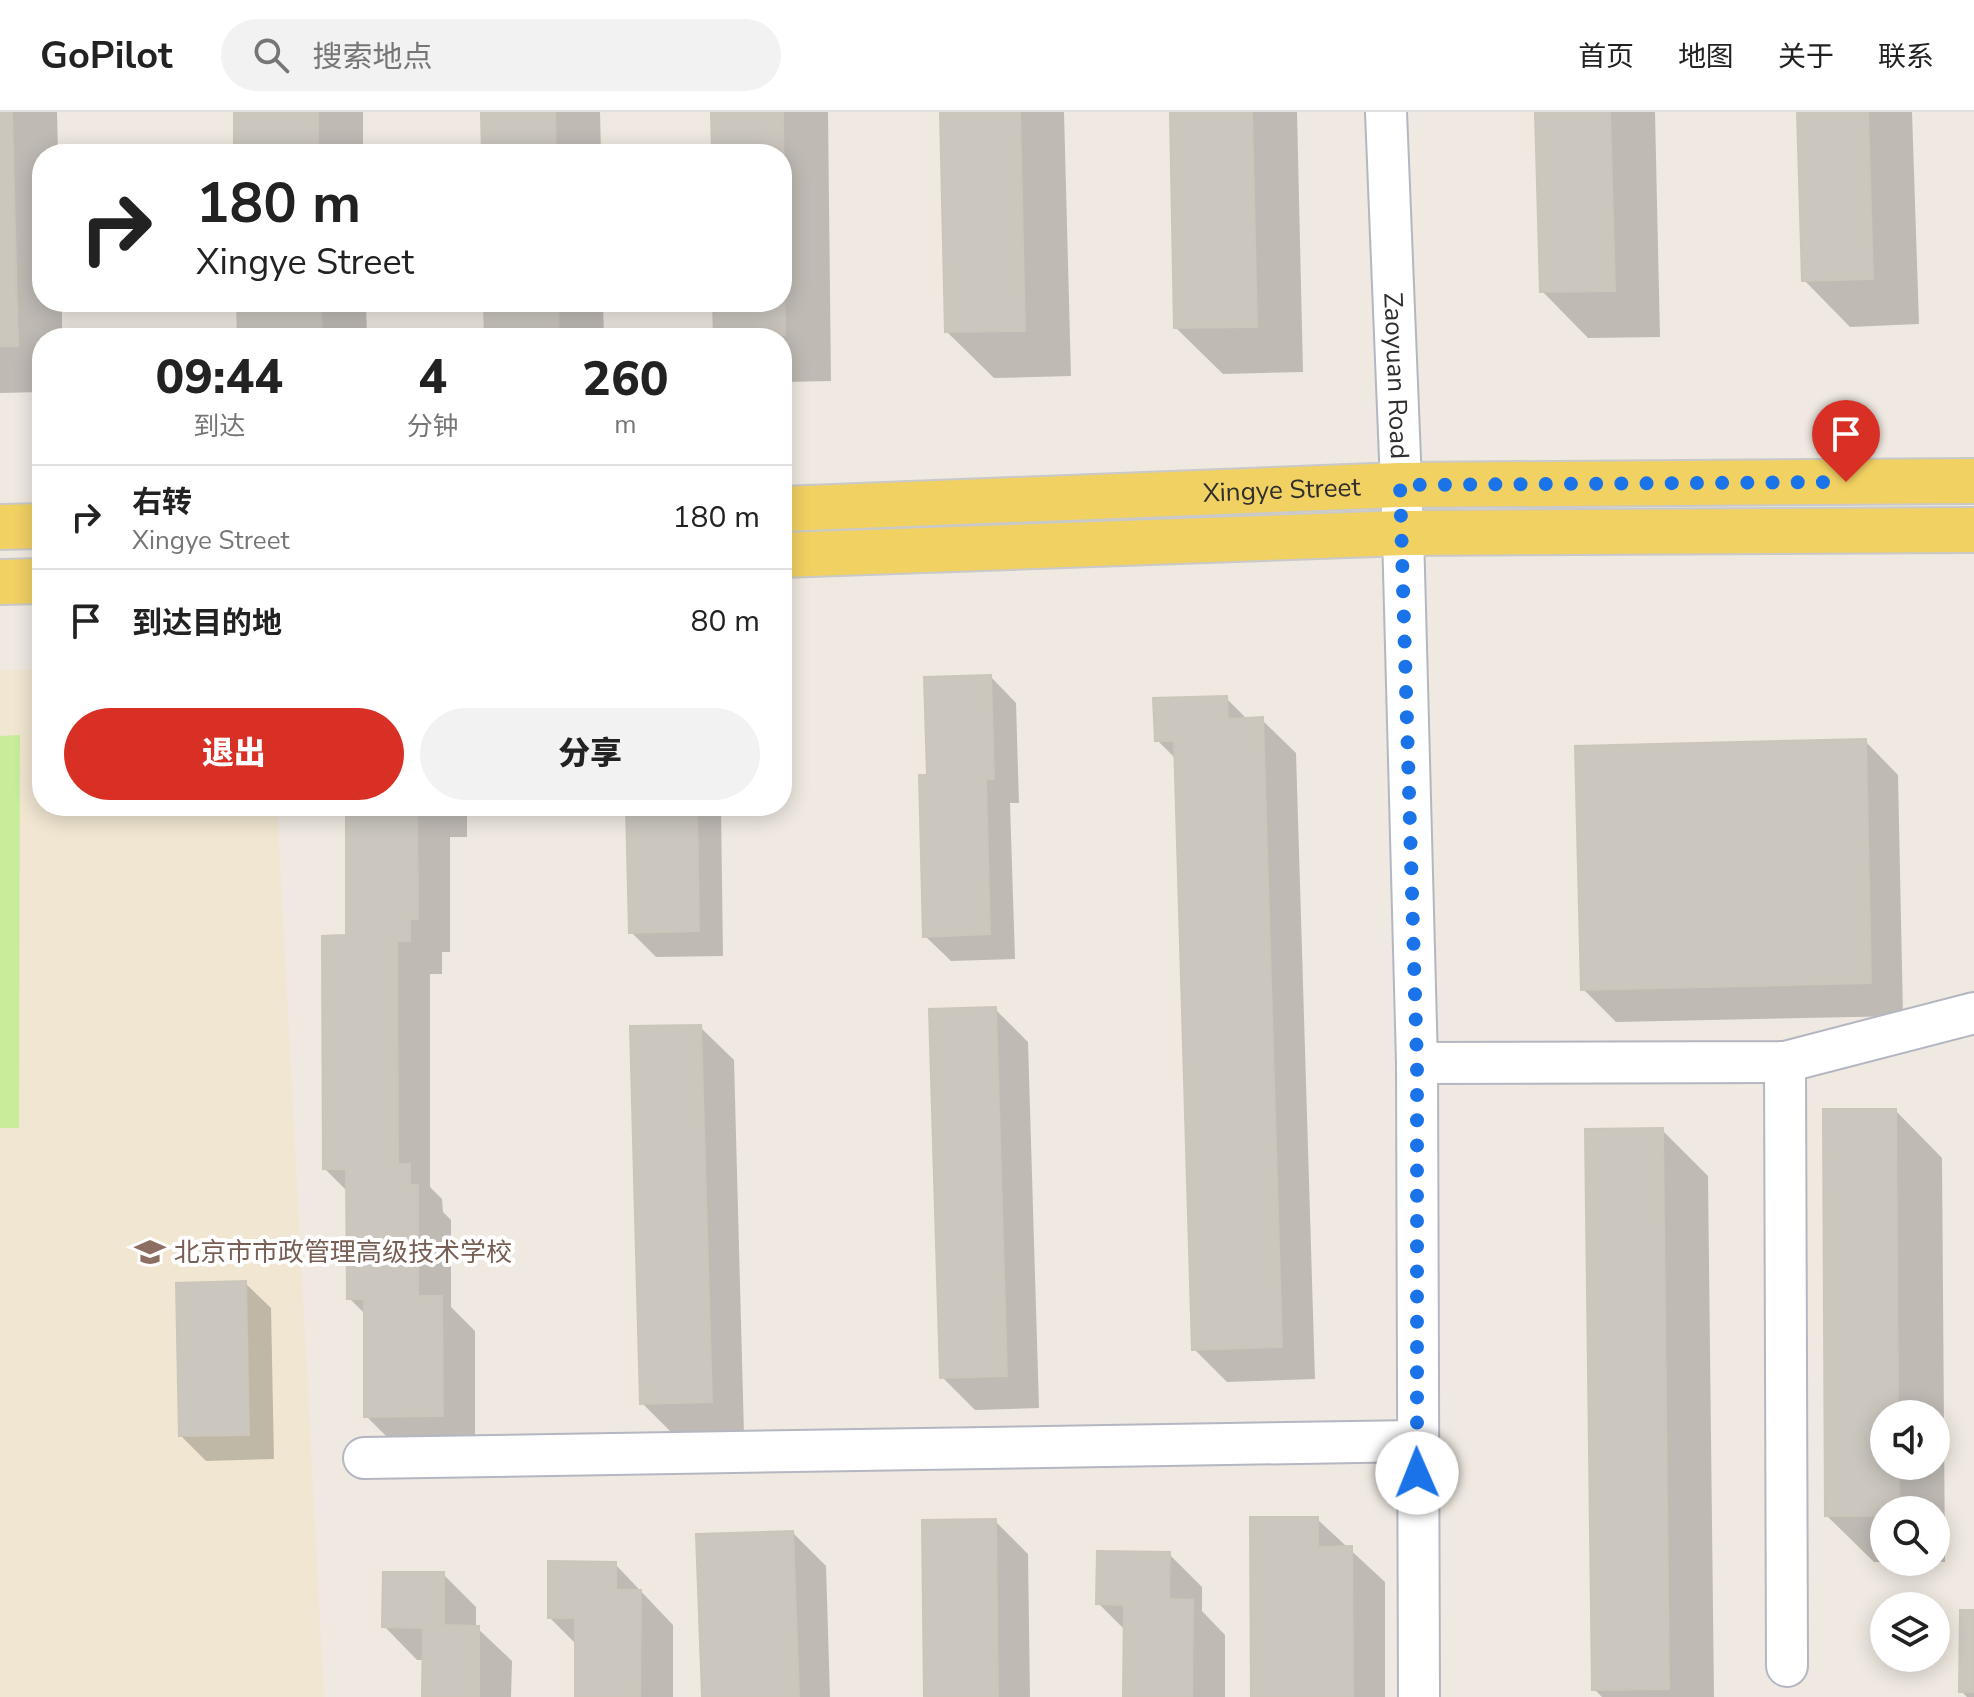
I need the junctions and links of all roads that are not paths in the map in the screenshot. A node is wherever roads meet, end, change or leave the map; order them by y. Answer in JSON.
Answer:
{"nodes":[{"id":1,"x":1386,"y":112,"type":"edge"},
{"id":2,"x":1974,"y":481,"type":"edge"},
{"id":3,"x":1400,"y":485,"type":"junction"},
{"id":4,"x":792,"y":509,"type":"edge"},
{"id":5,"x":32,"y":526,"type":"edge"},
{"id":6,"x":0,"y":527,"type":"edge"},
{"id":7,"x":1974,"y":530,"type":"edge"},
{"id":8,"x":1403,"y":533,"type":"junction"},
{"id":9,"x":792,"y":555,"type":"edge"},
{"id":10,"x":32,"y":581,"type":"edge"},
{"id":11,"x":0,"y":582,"type":"edge"},
{"id":12,"x":1974,"y":1013,"type":"edge"},
{"id":13,"x":1785,"y":1062,"type":"junction"},
{"id":14,"x":1417,"y":1063,"type":"junction"},
{"id":15,"x":1417,"y":1441,"type":"junction"},
{"id":16,"x":364,"y":1458,"type":"dead end"},
{"id":17,"x":1787,"y":1666,"type":"dead end"},
{"id":18,"x":1419,"y":1697,"type":"edge"}],
"edges":[{"from":1,"to":3,"type":"street","name":"Zaoyuan Road"},
{"from":2,"to":3,"type":"main road","name":"Xingye Street"},
{"from":3,"to":4,"type":"main road","name":"Xingye Street"},
{"from":3,"to":8,"type":"street","name":"Zaoyuan Road"},
{"from":5,"to":6,"type":"main road"},
{"from":7,"to":8,"type":"main road","name":"Xingye Street"},
{"from":8,"to":9,"type":"main road","name":"Xingye Street"},
{"from":8,"to":14,"type":"street","name":"Zaoyuan Road"},
{"from":10,"to":11,"type":"main road"},
{"from":12,"to":13,"type":"street"},
{"from":13,"to":14,"type":"street"},
{"from":13,"to":17,"type":"street"},
{"from":14,"to":15,"type":"street","name":"Zaoyuan Road"},
{"from":15,"to":16,"type":"street"},
{"from":15,"to":18,"type":"street","name":"Zaoyuan Road"}]}
